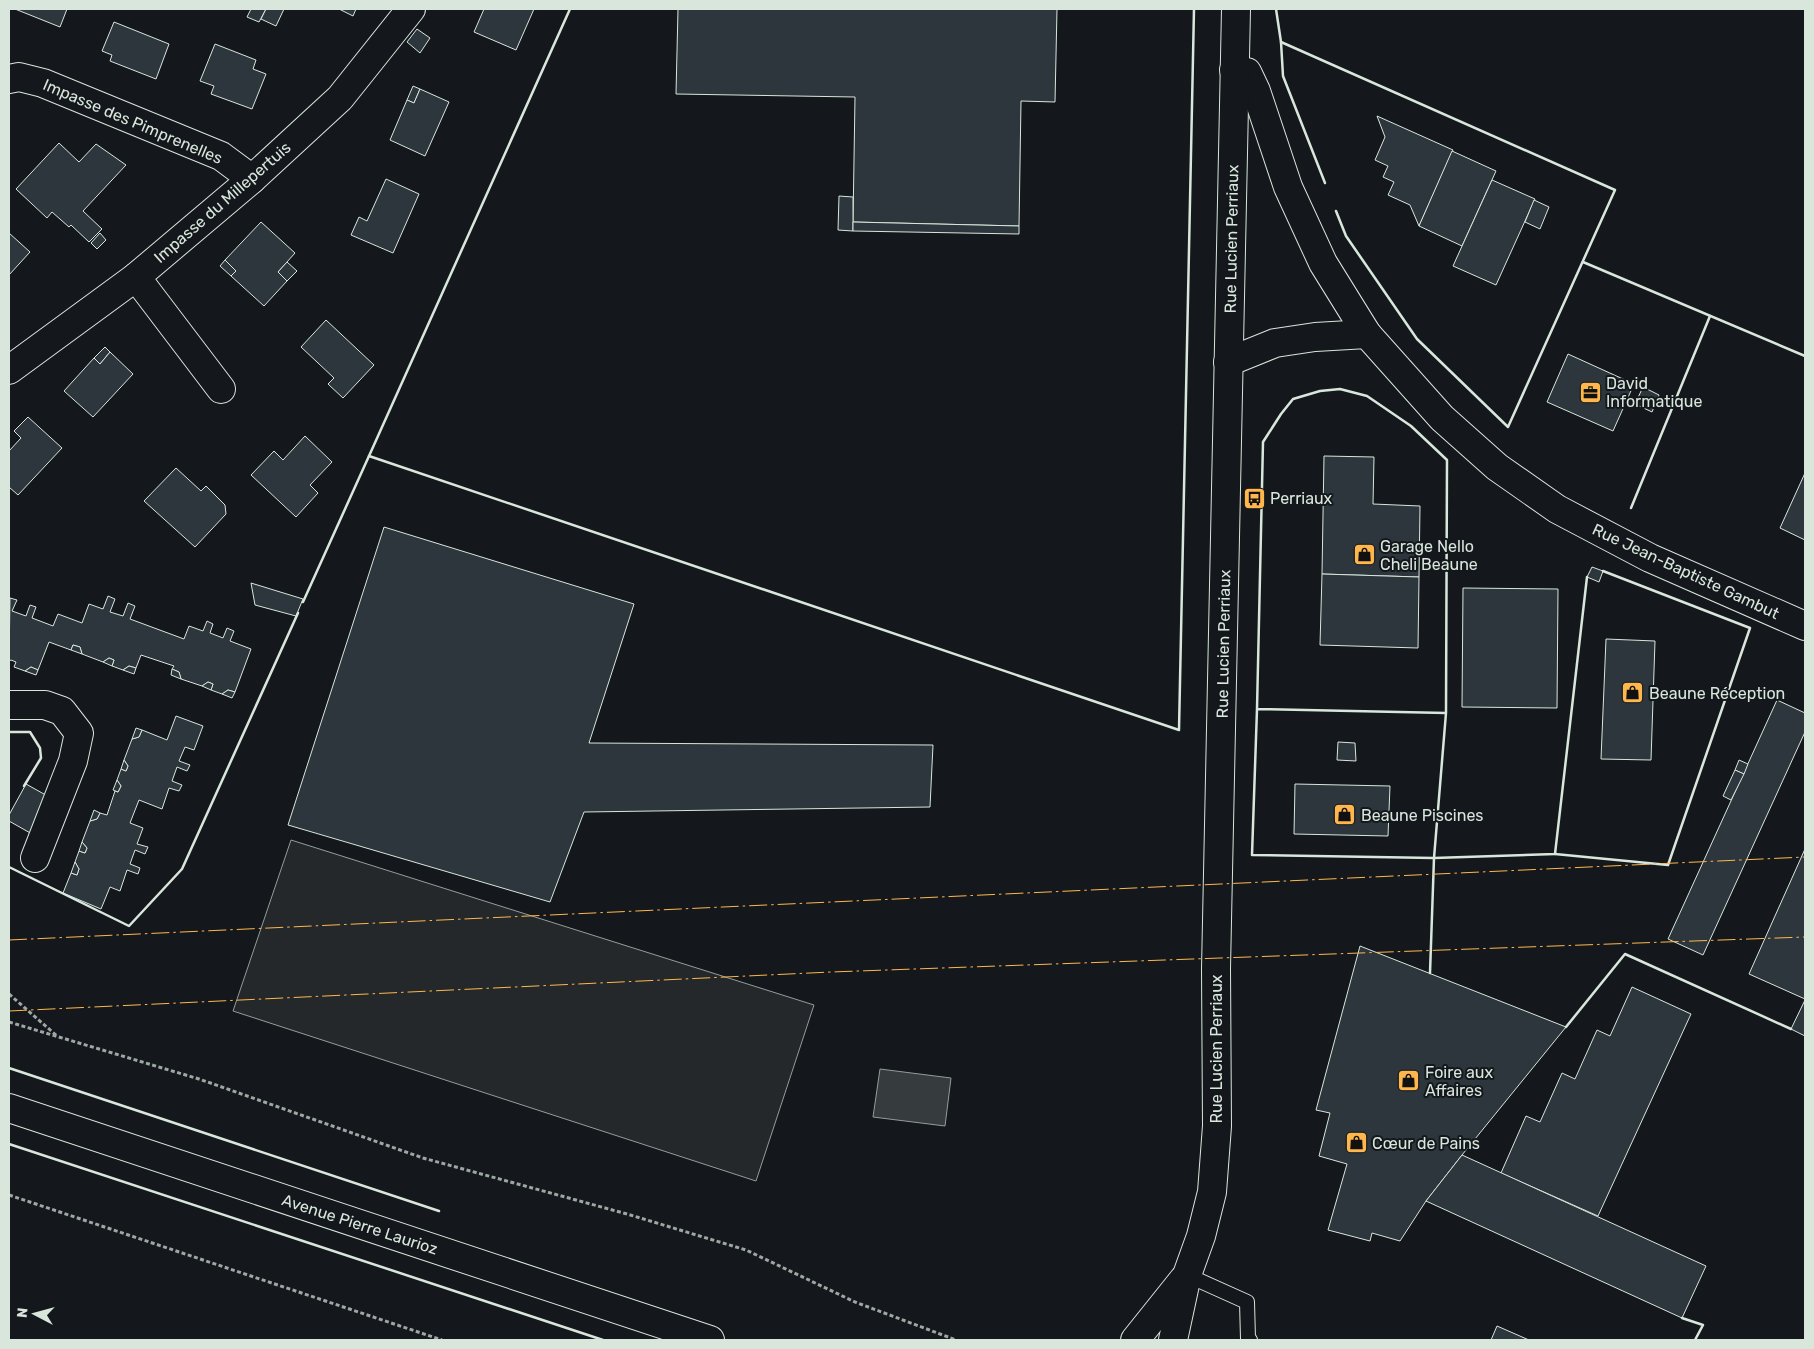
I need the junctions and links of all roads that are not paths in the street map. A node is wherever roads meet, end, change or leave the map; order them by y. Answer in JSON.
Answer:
{"nodes":[{"id":1,"x":411,"y":9,"type":"edge"},
{"id":2,"x":1236,"y":9,"type":"edge"},
{"id":3,"x":1234,"y":70,"type":"junction"},
{"id":4,"x":9,"y":79,"type":"edge"},
{"id":5,"x":252,"y":179,"type":"junction"},
{"id":6,"x":136,"y":277,"type":"junction"},
{"id":7,"x":1367,"y":334,"type":"junction"},
{"id":8,"x":1228,"y":362,"type":"junction"},
{"id":9,"x":9,"y":370,"type":"edge"},
{"id":10,"x":221,"y":389,"type":"dead end"},
{"id":11,"x":1805,"y":626,"type":"edge"},
{"id":12,"x":9,"y":705,"type":"edge"},
{"id":13,"x":35,"y":858,"type":"dead end"},
{"id":14,"x":9,"y":1108,"type":"edge"},
{"id":15,"x":1187,"y":1275,"type":"junction"},
{"id":16,"x":710,"y":1340,"type":"edge"},
{"id":17,"x":1135,"y":1340,"type":"edge"},
{"id":18,"x":1172,"y":1340,"type":"edge"},
{"id":19,"x":1250,"y":1340,"type":"edge"}],
"edges":[{"from":1,"to":5,"type":"street","name":"Impasse du Millepertuis"},
{"from":2,"to":3,"type":"street","name":"Rue Lucien Perriaux"},
{"from":3,"to":7,"type":"street","name":"Rue Jean-Baptiste Gambut"},
{"from":3,"to":8,"type":"street","name":"Rue Lucien Perriaux"},
{"from":4,"to":5,"type":"street","name":"Impasse des Pimprenelles"},
{"from":5,"to":6,"type":"street","name":"Impasse du Millepertuis"},
{"from":6,"to":9,"type":"street","name":"Impasse du Millepertuis"},
{"from":6,"to":10,"type":"street"},
{"from":7,"to":8,"type":"street"},
{"from":7,"to":11,"type":"street","name":"Rue Jean-Baptiste Gambut"},
{"from":8,"to":15,"type":"street","name":"Rue Lucien Perriaux"},
{"from":12,"to":13,"type":"street"},
{"from":14,"to":16,"type":"street","name":"Avenue Pierre Laurioz"},
{"from":15,"to":17,"type":"street","name":"Rue Lucien Perriaux"},
{"from":15,"to":18,"type":"street","name":"Rue Lucien Perriaux"},
{"from":15,"to":19,"type":"lane"}]}
